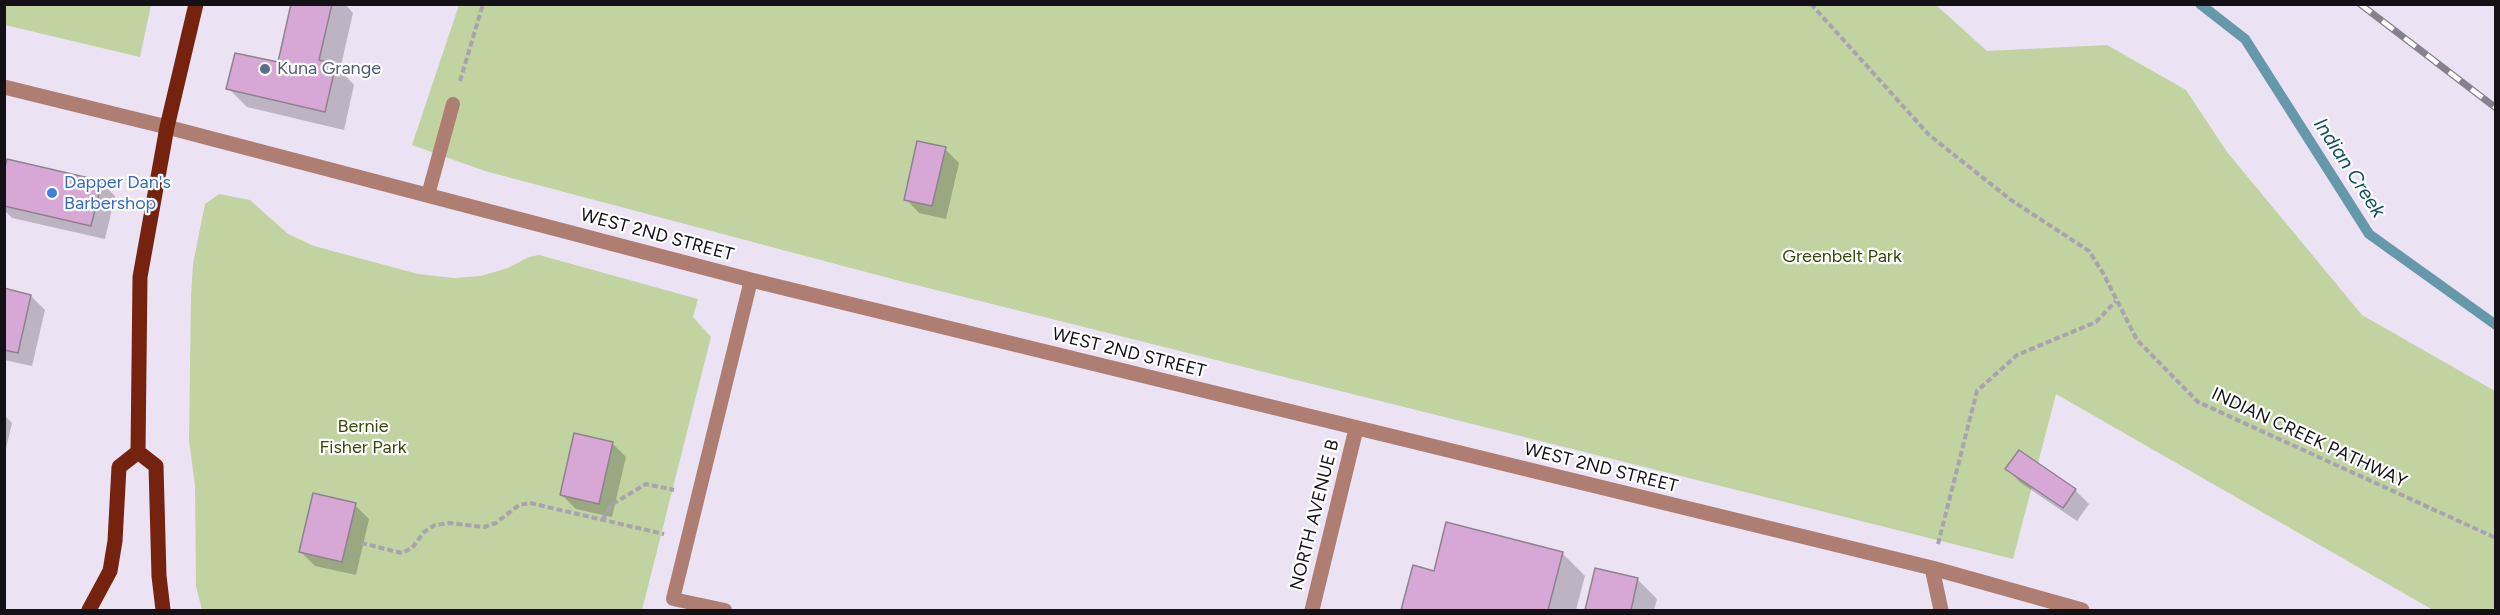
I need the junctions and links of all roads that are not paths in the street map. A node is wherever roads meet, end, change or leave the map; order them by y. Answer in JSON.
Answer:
{"nodes":[{"id":1,"x":196,"y":4,"type":"edge"},
{"id":2,"x":4,"y":87,"type":"edge"},
{"id":3,"x":453,"y":104,"type":"road end"},
{"id":4,"x":167,"y":127,"type":"junction"},
{"id":5,"x":428,"y":195,"type":"junction"},
{"id":6,"x":751,"y":280,"type":"junction"},
{"id":7,"x":1356,"y":429,"type":"junction"},
{"id":8,"x":138,"y":452,"type":"junction"},
{"id":9,"x":1932,"y":568,"type":"junction"},
{"id":10,"x":90,"y":610,"type":"edge"},
{"id":11,"x":163,"y":610,"type":"edge"},
{"id":12,"x":725,"y":610,"type":"edge"},
{"id":13,"x":1312,"y":610,"type":"edge"},
{"id":14,"x":1941,"y":610,"type":"edge"},
{"id":15,"x":2082,"y":610,"type":"edge"}],
"edges":[{"from":1,"to":4,"type":"main road"},
{"from":2,"to":4,"type":"street","name":"WEST 2ND STREET"},
{"from":3,"to":5,"type":"lane"},
{"from":4,"to":5,"type":"street","name":"WEST 2ND STREET"},
{"from":4,"to":8,"type":"main road"},
{"from":5,"to":6,"type":"street","name":"WEST 2ND STREET"},
{"from":6,"to":7,"type":"street","name":"WEST 2ND STREET"},
{"from":6,"to":12,"type":"lane"},
{"from":7,"to":9,"type":"street","name":"WEST 2ND STREET"},
{"from":7,"to":13,"type":"street","name":"NORTH AVENUE B"},
{"from":8,"to":10,"type":"main road"},
{"from":8,"to":11,"type":"main road"},
{"from":9,"to":14,"type":"street"},
{"from":9,"to":15,"type":"street","name":"WEST 2ND STREET"}]}
